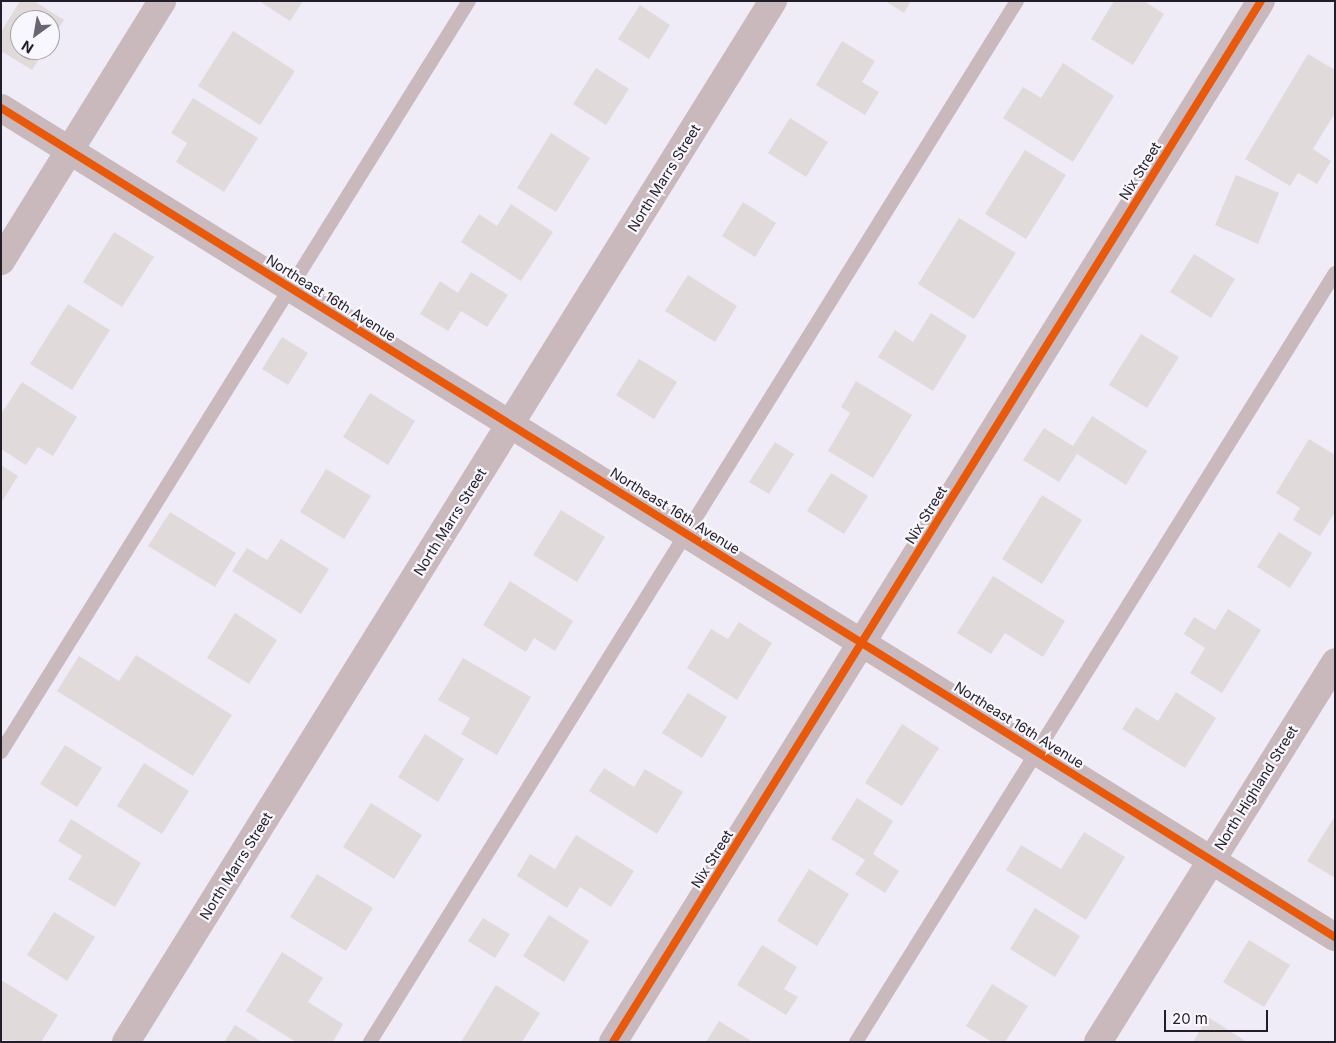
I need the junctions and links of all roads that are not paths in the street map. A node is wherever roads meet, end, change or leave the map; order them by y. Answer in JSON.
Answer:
{"nodes":[{"id":1,"x":162,"y":1,"type":"edge"},
{"id":2,"x":469,"y":1,"type":"edge"},
{"id":3,"x":773,"y":1,"type":"edge"},
{"id":4,"x":1017,"y":1,"type":"edge"},
{"id":5,"x":1260,"y":1,"type":"edge"},
{"id":6,"x":1,"y":108,"type":"edge"},
{"id":7,"x":70,"y":150,"type":"junction"},
{"id":8,"x":1,"y":261,"type":"edge"},
{"id":9,"x":1335,"y":273,"type":"edge"},
{"id":10,"x":291,"y":288,"type":"junction"},
{"id":11,"x":511,"y":424,"type":"junction"},
{"id":12,"x":688,"y":534,"type":"junction"},
{"id":13,"x":862,"y":642,"type":"junction"},
{"id":14,"x":1335,"y":662,"type":"edge"},
{"id":15,"x":1037,"y":751,"type":"junction"},
{"id":16,"x":1,"y":752,"type":"edge"},
{"id":17,"x":1212,"y":859,"type":"junction"},
{"id":18,"x":1335,"y":937,"type":"edge"},
{"id":19,"x":126,"y":1042,"type":"edge"},
{"id":20,"x":370,"y":1042,"type":"edge"},
{"id":21,"x":613,"y":1042,"type":"edge"},
{"id":22,"x":856,"y":1042,"type":"edge"},
{"id":23,"x":1098,"y":1042,"type":"edge"}],
"edges":[{"from":1,"to":7,"type":"street"},
{"from":2,"to":10,"type":"lane"},
{"from":3,"to":11,"type":"street","name":"North Marrs Street"},
{"from":4,"to":12,"type":"lane"},
{"from":5,"to":13,"type":"street","name":"Nix Street"},
{"from":6,"to":7,"type":"street","name":"Northeast 16th Avenue"},
{"from":7,"to":8,"type":"street"},
{"from":7,"to":10,"type":"street","name":"Northeast 16th Avenue"},
{"from":9,"to":15,"type":"lane"},
{"from":10,"to":11,"type":"street","name":"Northeast 16th Avenue"},
{"from":10,"to":16,"type":"lane"},
{"from":11,"to":12,"type":"street","name":"Northeast 16th Avenue"},
{"from":11,"to":19,"type":"street","name":"North Marrs Street"},
{"from":12,"to":13,"type":"street","name":"Northeast 16th Avenue"},
{"from":12,"to":20,"type":"lane"},
{"from":13,"to":15,"type":"street","name":"Northeast 16th Avenue"},
{"from":13,"to":21,"type":"street","name":"Nix Street"},
{"from":14,"to":17,"type":"street","name":"North Highland Street"},
{"from":15,"to":17,"type":"street","name":"Northeast 16th Avenue"},
{"from":15,"to":22,"type":"lane"},
{"from":17,"to":18,"type":"street","name":"Northeast 16th Avenue"},
{"from":17,"to":23,"type":"street","name":"North Highland Street"}]}
